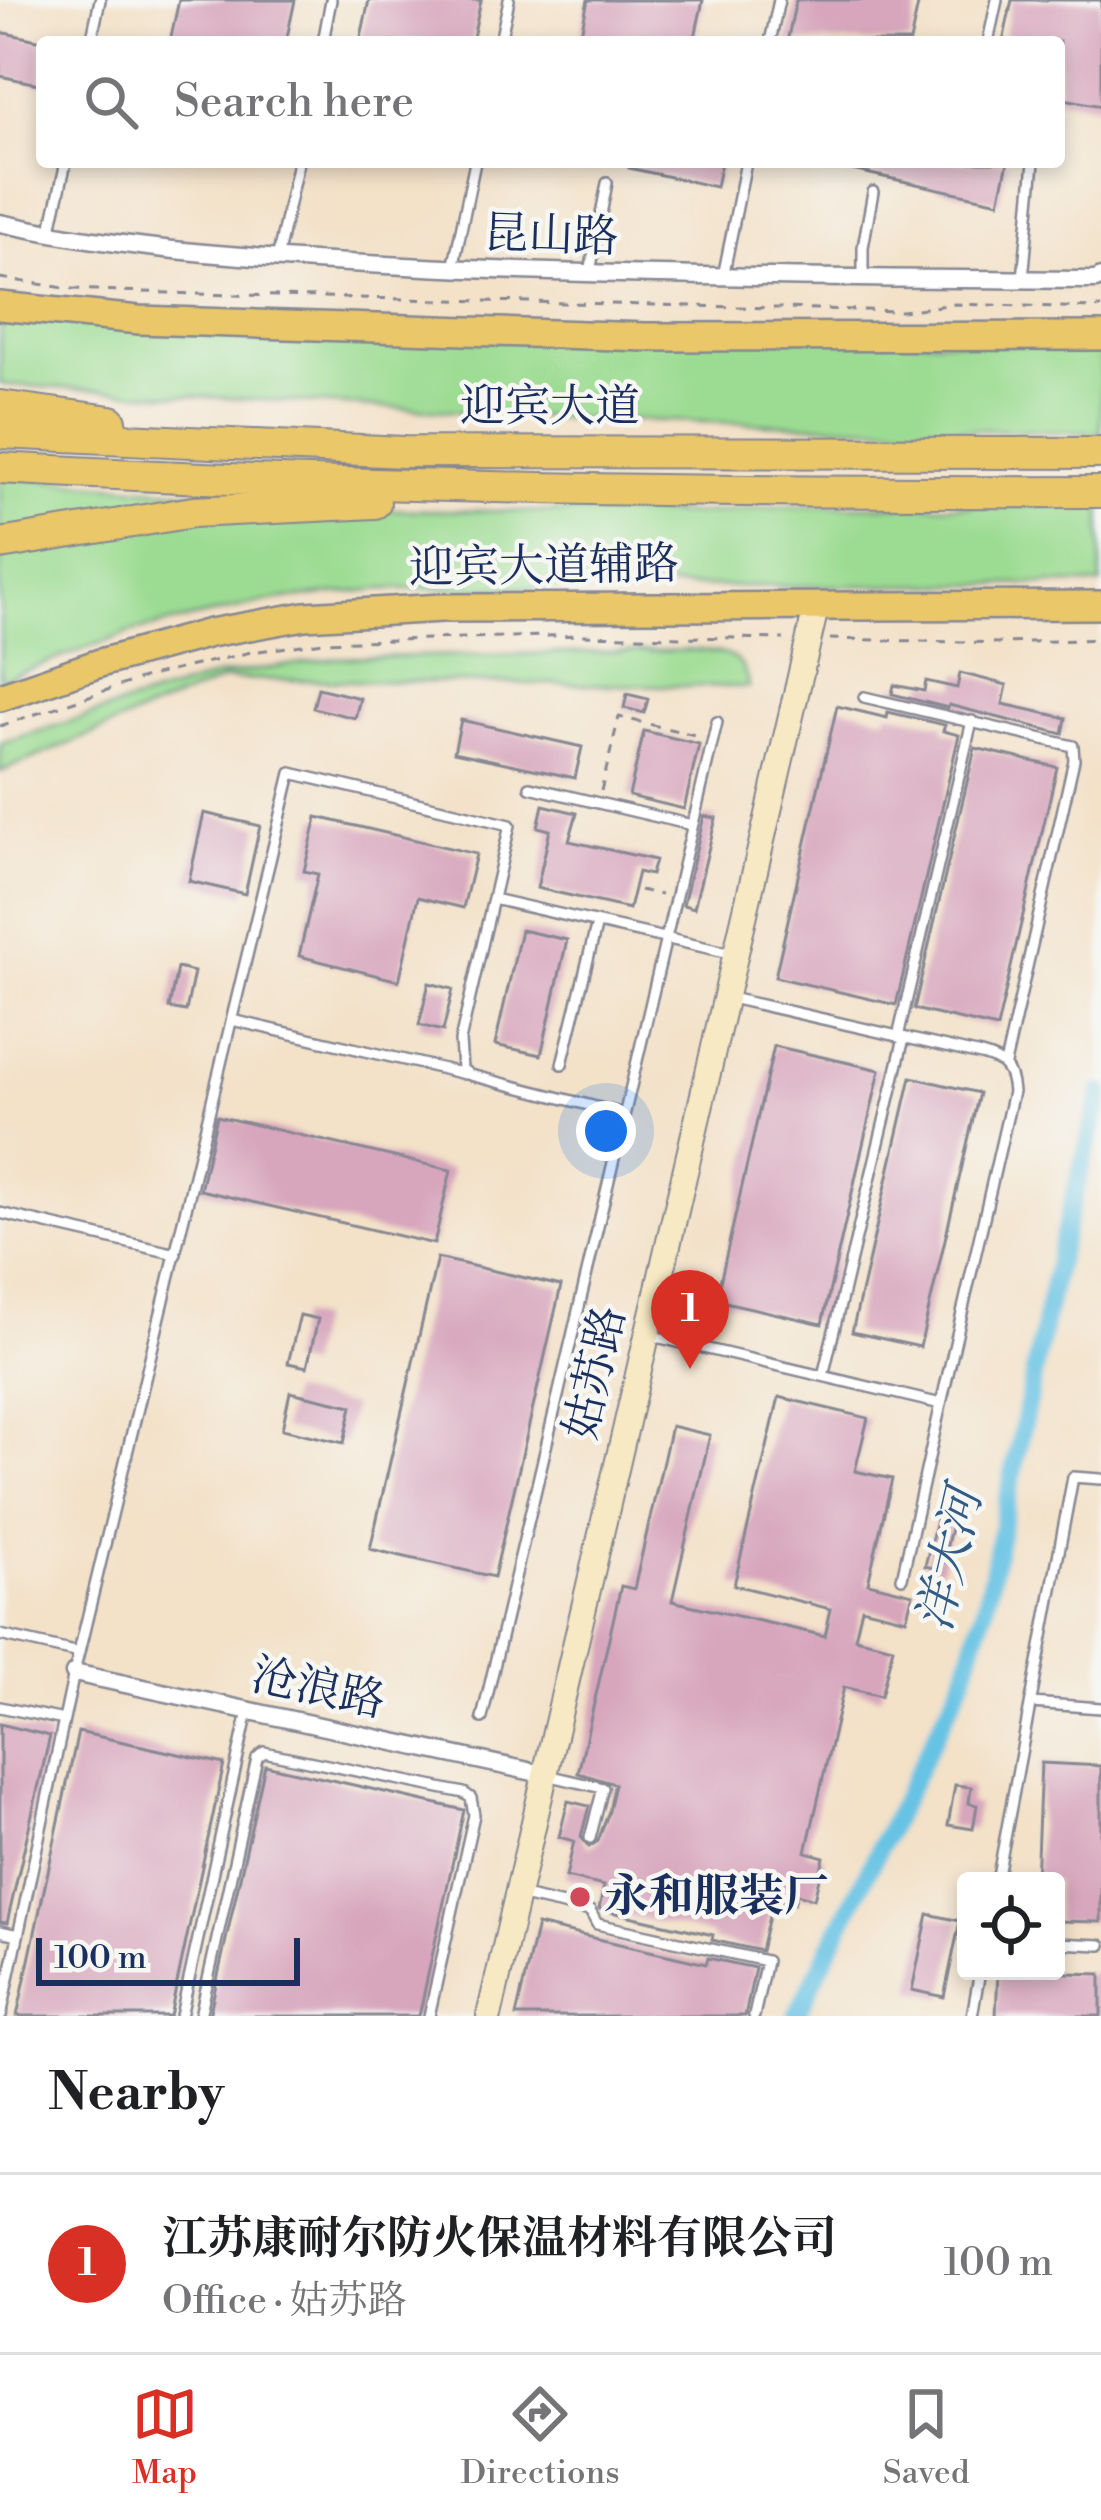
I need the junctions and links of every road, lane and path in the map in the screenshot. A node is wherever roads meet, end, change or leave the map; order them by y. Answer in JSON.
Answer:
{"nodes":[{"id":1,"x":100,"y":0,"type":"edge"},
{"id":2,"x":332,"y":0,"type":"edge"},
{"id":3,"x":509,"y":0,"type":"edge"},
{"id":4,"x":778,"y":0,"type":"edge"},
{"id":5,"x":997,"y":0,"type":"edge"},
{"id":6,"x":93,"y":36,"type":"edge"},
{"id":7,"x":323,"y":36,"type":"edge"},
{"id":8,"x":501,"y":36,"type":"edge"},
{"id":9,"x":771,"y":36,"type":"edge"},
{"id":10,"x":989,"y":36,"type":"edge"},
{"id":11,"x":65,"y":168,"type":"edge"},
{"id":12,"x":297,"y":168,"type":"edge"},
{"id":13,"x":474,"y":168,"type":"edge"},
{"id":14,"x":745,"y":168,"type":"edge"},
{"id":15,"x":1033,"y":168,"type":"edge"},
{"id":16,"x":607,"y":183,"type":"dead end"},
{"id":17,"x":873,"y":192,"type":"dead end"},
{"id":18,"x":0,"y":223,"type":"edge"},
{"id":19,"x":50,"y":234,"type":"junction"},
{"id":20,"x":277,"y":260,"type":"junction"},
{"id":21,"x":453,"y":269,"type":"junction"},
{"id":22,"x":589,"y":275,"type":"junction"},
{"id":23,"x":724,"y":277,"type":"junction"},
{"id":24,"x":1101,"y":277,"type":"edge"},
{"id":25,"x":0,"y":278,"type":"edge"},
{"id":26,"x":862,"y":278,"type":"junction"},
{"id":27,"x":1023,"y":279,"type":"junction"},
{"id":28,"x":0,"y":306,"type":"edge"},
{"id":29,"x":1101,"y":308,"type":"edge"},
{"id":30,"x":1101,"y":336,"type":"edge"},
{"id":31,"x":0,"y":406,"type":"edge"},
{"id":32,"x":0,"y":433,"type":"edge"},
{"id":33,"x":404,"y":452,"type":"junction"},
{"id":34,"x":1101,"y":453,"type":"edge"},
{"id":35,"x":0,"y":468,"type":"edge"},
{"id":36,"x":1101,"y":492,"type":"edge"},
{"id":37,"x":782,"y":493,"type":"junction"},
{"id":38,"x":0,"y":544,"type":"edge"},
{"id":39,"x":1101,"y":605,"type":"edge"},
{"id":40,"x":816,"y":608,"type":"junction"},
{"id":41,"x":808,"y":639,"type":"junction"},
{"id":42,"x":1101,"y":639,"type":"edge"},
{"id":43,"x":0,"y":697,"type":"edge"},
{"id":44,"x":865,"y":697,"type":"dead end"},
{"id":45,"x":717,"y":722,"type":"dead end"},
{"id":46,"x":972,"y":722,"type":"junction"},
{"id":47,"x":0,"y":726,"type":"edge"},
{"id":48,"x":713,"y":740,"type":"junction"},
{"id":49,"x":530,"y":788,"type":"dead end"},
{"id":50,"x":598,"y":803,"type":"junction"},
{"id":51,"x":692,"y":826,"type":"junction"},
{"id":52,"x":640,"y":890,"type":"dead end"},
{"id":53,"x":675,"y":898,"type":"junction"},
{"id":54,"x":493,"y":899,"type":"junction"},
{"id":55,"x":597,"y":923,"type":"junction"},
{"id":56,"x":666,"y":938,"type":"junction"},
{"id":57,"x":736,"y":955,"type":"junction"},
{"id":58,"x":726,"y":998,"type":"junction"},
{"id":59,"x":232,"y":1020,"type":"junction"},
{"id":60,"x":901,"y":1037,"type":"junction"},
{"id":61,"x":562,"y":1064,"type":"dead end"},
{"id":62,"x":1005,"y":1064,"type":"junction"},
{"id":63,"x":470,"y":1075,"type":"junction"},
{"id":64,"x":624,"y":1114,"type":"junction"},
{"id":65,"x":0,"y":1214,"type":"edge"},
{"id":66,"x":176,"y":1253,"type":"junction"},
{"id":67,"x":648,"y":1335,"type":"junction"},
{"id":68,"x":823,"y":1376,"type":"junction"},
{"id":69,"x":941,"y":1404,"type":"junction"},
{"id":70,"x":1101,"y":1479,"type":"edge"},
{"id":71,"x":902,"y":1578,"type":"dead end"},
{"id":72,"x":0,"y":1635,"type":"edge"},
{"id":73,"x":79,"y":1653,"type":"junction"},
{"id":74,"x":74,"y":1673,"type":"junction"},
{"id":75,"x":1031,"y":1703,"type":"junction"},
{"id":76,"x":0,"y":1707,"type":"edge"},
{"id":77,"x":1101,"y":1708,"type":"edge"},
{"id":78,"x":248,"y":1710,"type":"junction"},
{"id":79,"x":482,"y":1718,"type":"dead end"},
{"id":80,"x":64,"y":1720,"type":"junction"},
{"id":81,"x":547,"y":1774,"type":"junction"},
{"id":82,"x":590,"y":1838,"type":"dead end"},
{"id":83,"x":999,"y":1872,"type":"edge"},
{"id":84,"x":518,"y":1895,"type":"junction"},
{"id":85,"x":0,"y":1931,"type":"edge"},
{"id":86,"x":18,"y":1935,"type":"junction"},
{"id":87,"x":1065,"y":1943,"type":"edge"},
{"id":88,"x":1101,"y":1945,"type":"edge"},
{"id":89,"x":978,"y":1980,"type":"edge"},
{"id":90,"x":1,"y":2016,"type":"edge"},
{"id":91,"x":182,"y":2016,"type":"edge"},
{"id":92,"x":200,"y":2016,"type":"edge"},
{"id":93,"x":429,"y":2016,"type":"edge"},
{"id":94,"x":490,"y":2016,"type":"edge"},
{"id":95,"x":754,"y":2016,"type":"edge"},
{"id":96,"x":972,"y":2016,"type":"edge"}],
"edges":[{"from":1,"to":6,"type":"lane"},
{"from":2,"to":7,"type":"lane"},
{"from":3,"to":8,"type":"lane"},
{"from":4,"to":9,"type":"lane"},
{"from":5,"to":10,"type":"lane"},
{"from":11,"to":19,"type":"lane"},
{"from":12,"to":20,"type":"lane"},
{"from":13,"to":21,"type":"lane"},
{"from":14,"to":23,"type":"lane"},
{"from":15,"to":27,"type":"lane"},
{"from":16,"to":22,"type":"lane"},
{"from":17,"to":26,"type":"lane"},
{"from":18,"to":19,"type":"street","name":"昆山路"},
{"from":19,"to":20,"type":"street","name":"昆山路"},
{"from":20,"to":21,"type":"street","name":"昆山路"},
{"from":21,"to":22,"type":"street","name":"昆山路"},
{"from":22,"to":23,"type":"street","name":"昆山路"},
{"from":23,"to":26,"type":"street","name":"昆山路"},
{"from":24,"to":27,"type":"street","name":"昆山路"},
{"from":25,"to":29,"type":"path"},
{"from":26,"to":27,"type":"street","name":"昆山路"},
{"from":28,"to":30,"type":"main road"},
{"from":31,"to":33,"type":"highway"},
{"from":32,"to":33,"type":"highway","name":"迎宾大道"},
{"from":33,"to":34,"type":"highway","name":"迎宾大道"},
{"from":35,"to":37,"type":"highway","name":"迎宾大道"},
{"from":36,"to":37,"type":"highway","name":"迎宾大道"},
{"from":37,"to":38,"type":"highway"},
{"from":39,"to":40,"type":"main road","name":"迎宾大道辅路"},
{"from":40,"to":41,"type":"street","name":"姑苏路"},
{"from":40,"to":43,"type":"main road","name":"迎宾大道辅路"},
{"from":41,"to":42,"type":"path"},
{"from":41,"to":47,"type":"path"},
{"from":41,"to":57,"type":"street","name":"姑苏路"},
{"from":44,"to":46,"type":"lane"},
{"from":45,"to":48,"type":"lane"},
{"from":46,"to":60,"type":"lane"},
{"from":46,"to":62,"type":"lane"},
{"from":48,"to":50,"type":"path"},
{"from":48,"to":51,"type":"lane"},
{"from":49,"to":50,"type":"lane"},
{"from":50,"to":51,"type":"lane"},
{"from":51,"to":53,"type":"lane"},
{"from":52,"to":53,"type":"path"},
{"from":53,"to":56,"type":"lane"},
{"from":54,"to":55,"type":"lane"},
{"from":54,"to":59,"type":"lane"},
{"from":54,"to":63,"type":"lane"},
{"from":55,"to":56,"type":"lane"},
{"from":55,"to":61,"type":"lane"},
{"from":56,"to":57,"type":"lane"},
{"from":56,"to":64,"type":"lane"},
{"from":57,"to":58,"type":"street","name":"姑苏路"},
{"from":58,"to":60,"type":"lane"},
{"from":58,"to":67,"type":"street","name":"姑苏路"},
{"from":59,"to":63,"type":"lane"},
{"from":59,"to":66,"type":"lane"},
{"from":60,"to":62,"type":"lane"},
{"from":60,"to":68,"type":"lane"},
{"from":62,"to":69,"type":"lane"},
{"from":63,"to":64,"type":"lane"},
{"from":64,"to":79,"type":"lane"},
{"from":65,"to":66,"type":"lane"},
{"from":66,"to":73,"type":"lane"},
{"from":67,"to":68,"type":"lane"},
{"from":67,"to":81,"type":"street","name":"姑苏路"},
{"from":68,"to":69,"type":"lane"},
{"from":69,"to":71,"type":"lane"},
{"from":70,"to":75,"type":"lane"},
{"from":72,"to":73,"type":"lane"},
{"from":73,"to":74,"type":"lane"},
{"from":74,"to":78,"type":"street","name":"沧浪路"},
{"from":74,"to":80,"type":"lane"},
{"from":75,"to":77,"type":"lane"},
{"from":75,"to":83,"type":"lane"},
{"from":76,"to":80,"type":"lane"},
{"from":78,"to":81,"type":"street","name":"沧浪路"},
{"from":78,"to":91,"type":"lane"},
{"from":80,"to":86,"type":"lane"},
{"from":81,"to":82,"type":"lane"},
{"from":81,"to":84,"type":"street","name":"姑苏路"},
{"from":84,"to":94,"type":"street","name":"姑苏路"},
{"from":84,"to":95,"type":"lane"},
{"from":85,"to":86,"type":"lane"},
{"from":86,"to":90,"type":"lane"},
{"from":87,"to":88,"type":"lane"},
{"from":89,"to":96,"type":"lane"},
{"from":92,"to":93,"type":"lane"}]}
